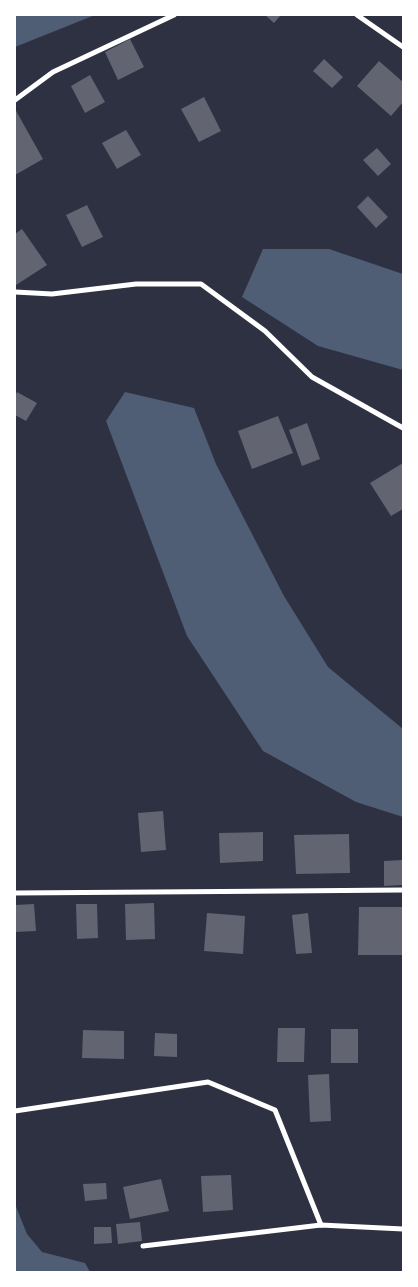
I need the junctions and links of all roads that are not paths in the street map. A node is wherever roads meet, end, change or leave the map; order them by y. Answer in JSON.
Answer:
{"nodes":[{"id":1,"x":174,"y":15,"type":"edge"},
{"id":2,"x":357,"y":15,"type":"edge"},
{"id":3,"x":403,"y":47,"type":"edge"},
{"id":4,"x":15,"y":100,"type":"edge"},
{"id":5,"x":15,"y":292,"type":"edge"},
{"id":6,"x":403,"y":428,"type":"edge"},
{"id":7,"x":403,"y":890,"type":"edge"},
{"id":8,"x":15,"y":893,"type":"edge"},
{"id":9,"x":15,"y":1111,"type":"edge"},
{"id":10,"x":321,"y":1225,"type":"junction"},
{"id":11,"x":403,"y":1229,"type":"edge"},
{"id":12,"x":143,"y":1246,"type":"dead end"}],
"edges":[{"from":1,"to":4,"type":"street"},
{"from":2,"to":3,"type":"street"},
{"from":5,"to":6,"type":"street"},
{"from":7,"to":8,"type":"street"},
{"from":9,"to":10,"type":"street"},
{"from":10,"to":11,"type":"street"},
{"from":10,"to":12,"type":"street"}]}
